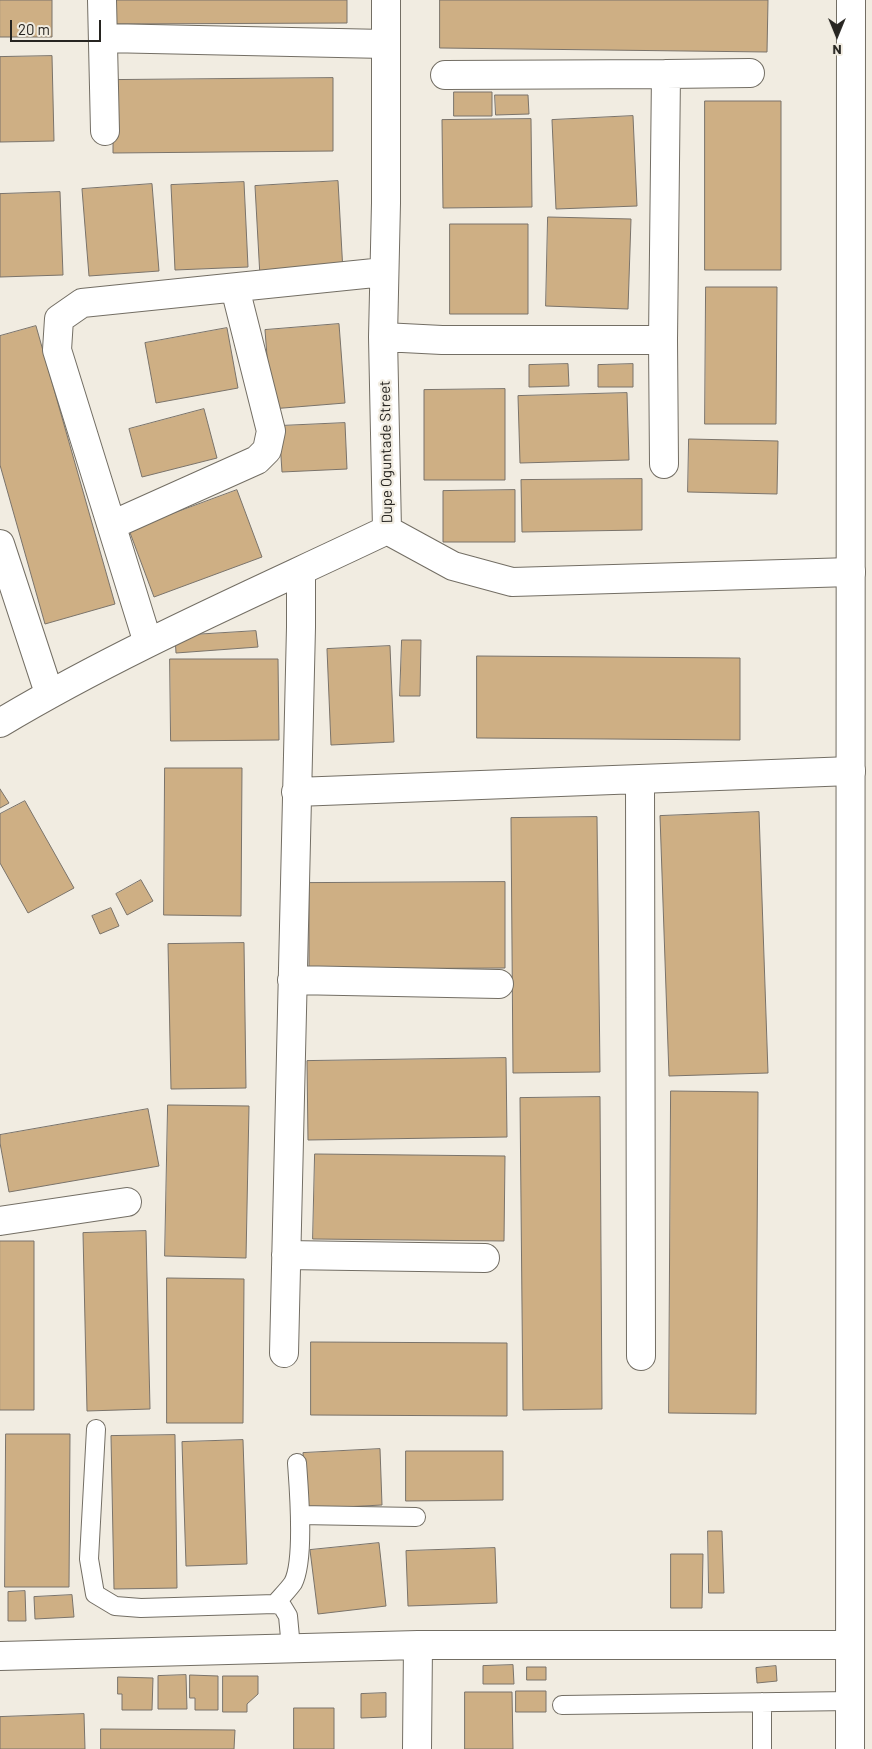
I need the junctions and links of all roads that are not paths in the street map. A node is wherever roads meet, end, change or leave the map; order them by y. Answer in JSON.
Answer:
{"nodes":[{"id":1,"x":102,"y":0,"type":"edge"},
{"id":2,"x":386,"y":0,"type":"edge"},
{"id":3,"x":851,"y":0,"type":"edge"},
{"id":4,"x":104,"y":38,"type":"junction"},
{"id":5,"x":386,"y":44,"type":"junction"},
{"id":6,"x":750,"y":73,"type":"dead end"},
{"id":7,"x":666,"y":74,"type":"junction"},
{"id":8,"x":445,"y":75,"type":"dead end"},
{"id":9,"x":105,"y":131,"type":"dead end"},
{"id":10,"x":384,"y":272,"type":"junction"},
{"id":11,"x":234,"y":288,"type":"junction"},
{"id":12,"x":383,"y":337,"type":"junction"},
{"id":13,"x":663,"y":340,"type":"junction"},
{"id":14,"x":664,"y":464,"type":"dead end"},
{"id":15,"x":112,"y":526,"type":"junction"},
{"id":16,"x":388,"y":530,"type":"junction"},
{"id":17,"x":0,"y":544,"type":"edge"},
{"id":18,"x":301,"y":571,"type":"junction"},
{"id":19,"x":851,"y":572,"type":"junction"},
{"id":20,"x":148,"y":643,"type":"junction"},
{"id":21,"x":49,"y":693,"type":"junction"},
{"id":22,"x":0,"y":723,"type":"edge"},
{"id":23,"x":851,"y":771,"type":"junction"},
{"id":24,"x":640,"y":779,"type":"junction"},
{"id":25,"x":296,"y":792,"type":"junction"},
{"id":26,"x":292,"y":980,"type":"junction"},
{"id":27,"x":499,"y":984,"type":"dead end"},
{"id":28,"x":127,"y":1202,"type":"dead end"},
{"id":29,"x":0,"y":1221,"type":"edge"},
{"id":30,"x":286,"y":1255,"type":"junction"},
{"id":31,"x":484,"y":1258,"type":"dead end"},
{"id":32,"x":284,"y":1353,"type":"dead end"},
{"id":33,"x":640,"y":1356,"type":"dead end"},
{"id":34,"x":96,"y":1429,"type":"dead end"},
{"id":35,"x":297,"y":1464,"type":"dead end"},
{"id":36,"x":300,"y":1515,"type":"junction"},
{"id":37,"x":416,"y":1517,"type":"dead end"},
{"id":38,"x":275,"y":1604,"type":"junction"},
{"id":39,"x":418,"y":1644,"type":"junction"},
{"id":40,"x":850,"y":1644,"type":"junction"},
{"id":41,"x":291,"y":1648,"type":"junction"},
{"id":42,"x":0,"y":1656,"type":"edge"},
{"id":43,"x":850,"y":1701,"type":"junction"},
{"id":44,"x":762,"y":1702,"type":"junction"},
{"id":45,"x":562,"y":1705,"type":"dead end"},
{"id":46,"x":417,"y":1749,"type":"edge"},
{"id":47,"x":762,"y":1749,"type":"edge"},
{"id":48,"x":850,"y":1749,"type":"edge"}],
"edges":[{"from":1,"to":4,"type":"street"},
{"from":2,"to":5,"type":"street","name":"Dupe Oguntade Street"},
{"from":3,"to":19,"type":"street"},
{"from":4,"to":5,"type":"street"},
{"from":4,"to":9,"type":"street"},
{"from":5,"to":10,"type":"street","name":"Dupe Oguntade Street"},
{"from":6,"to":7,"type":"street"},
{"from":7,"to":8,"type":"street"},
{"from":7,"to":13,"type":"street"},
{"from":10,"to":11,"type":"street"},
{"from":10,"to":12,"type":"street","name":"Dupe Oguntade Street"},
{"from":11,"to":15,"type":"street"},
{"from":11,"to":15,"type":"street"},
{"from":12,"to":13,"type":"street"},
{"from":12,"to":16,"type":"street","name":"Dupe Oguntade Street"},
{"from":13,"to":14,"type":"street"},
{"from":15,"to":20,"type":"street"},
{"from":16,"to":18,"type":"street","name":"Dupe Oguntade Street"},
{"from":16,"to":19,"type":"street"},
{"from":17,"to":21,"type":"street"},
{"from":18,"to":20,"type":"street","name":"Dupe Oguntade Street"},
{"from":18,"to":25,"type":"street"},
{"from":19,"to":23,"type":"street"},
{"from":20,"to":21,"type":"street","name":"Dupe Oguntade Street"},
{"from":21,"to":22,"type":"street","name":"Dupe Oguntade Street"},
{"from":23,"to":24,"type":"street"},
{"from":23,"to":40,"type":"street"},
{"from":24,"to":25,"type":"street"},
{"from":24,"to":33,"type":"street"},
{"from":25,"to":26,"type":"street"},
{"from":26,"to":27,"type":"street"},
{"from":26,"to":30,"type":"street"},
{"from":28,"to":29,"type":"street"},
{"from":30,"to":31,"type":"street"},
{"from":30,"to":32,"type":"street"},
{"from":34,"to":38,"type":"lane"},
{"from":35,"to":36,"type":"lane"},
{"from":36,"to":37,"type":"lane"},
{"from":36,"to":38,"type":"lane"},
{"from":38,"to":41,"type":"lane"},
{"from":39,"to":40,"type":"street"},
{"from":39,"to":41,"type":"street"},
{"from":39,"to":46,"type":"street"},
{"from":40,"to":43,"type":"street"},
{"from":41,"to":42,"type":"street"},
{"from":43,"to":44,"type":"lane"},
{"from":43,"to":48,"type":"street"},
{"from":44,"to":45,"type":"lane"},
{"from":44,"to":47,"type":"lane"}]}
